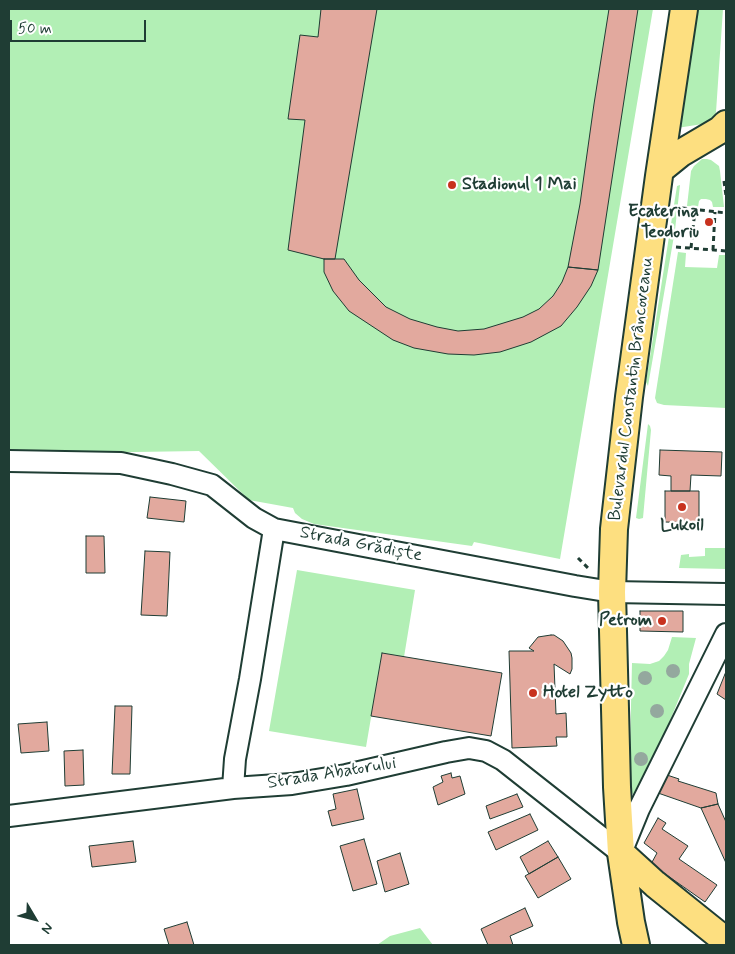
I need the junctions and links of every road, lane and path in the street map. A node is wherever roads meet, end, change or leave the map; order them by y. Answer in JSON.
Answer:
{"nodes":[{"id":1,"x":684,"y":9,"type":"edge"},
{"id":2,"x":726,"y":124,"type":"edge"},
{"id":3,"x":660,"y":170,"type":"junction"},
{"id":4,"x":724,"y":181,"type":"dead end"},
{"id":5,"x":726,"y":196,"type":"edge"},
{"id":6,"x":682,"y":208,"type":"dead end"},
{"id":7,"x":695,"y":210,"type":"junction"},
{"id":8,"x":715,"y":212,"type":"junction"},
{"id":9,"x":726,"y":213,"type":"edge"},
{"id":10,"x":676,"y":247,"type":"dead end"},
{"id":11,"x":691,"y":248,"type":"junction"},
{"id":12,"x":713,"y":250,"type":"junction"},
{"id":13,"x":726,"y":251,"type":"edge"},
{"id":14,"x":9,"y":461,"type":"edge"},
{"id":15,"x":274,"y":529,"type":"junction"},
{"id":16,"x":612,"y":592,"type":"junction"},
{"id":17,"x":726,"y":594,"type":"edge"},
{"id":18,"x":726,"y":634,"type":"edge"},
{"id":19,"x":233,"y":788,"type":"junction"},
{"id":20,"x":9,"y":816,"type":"edge"},
{"id":21,"x":621,"y":853,"type":"junction"},
{"id":22,"x":726,"y":941,"type":"edge"},
{"id":23,"x":636,"y":945,"type":"edge"}],
"edges":[{"from":1,"to":3,"type":"main road","name":"Bulevardul Constantin Brâncoveanu"},
{"from":2,"to":3,"type":"main road"},
{"from":3,"to":16,"type":"main road","name":"Bulevardul Constantin Brâncoveanu"},
{"from":4,"to":5,"type":"path"},
{"from":6,"to":7,"type":"path"},
{"from":7,"to":8,"type":"path"},
{"from":7,"to":11,"type":"path"},
{"from":8,"to":9,"type":"path"},
{"from":8,"to":12,"type":"path"},
{"from":10,"to":11,"type":"path"},
{"from":11,"to":12,"type":"path"},
{"from":12,"to":13,"type":"path"},
{"from":14,"to":15,"type":"street","name":"Strada Grădiște"},
{"from":15,"to":16,"type":"street","name":"Strada Grădiște"},
{"from":15,"to":19,"type":"street"},
{"from":16,"to":17,"type":"street","name":"Strada Grădiște"},
{"from":16,"to":21,"type":"main road","name":"Bulevardul Constantin Brâncoveanu"},
{"from":18,"to":21,"type":"street"},
{"from":19,"to":20,"type":"street","name":"Strada Abatorului"},
{"from":19,"to":21,"type":"street","name":"Strada Abatorului"},
{"from":21,"to":22,"type":"main road"},
{"from":21,"to":23,"type":"main road","name":"Bulevardul Constantin Brâncoveanu"}]}
